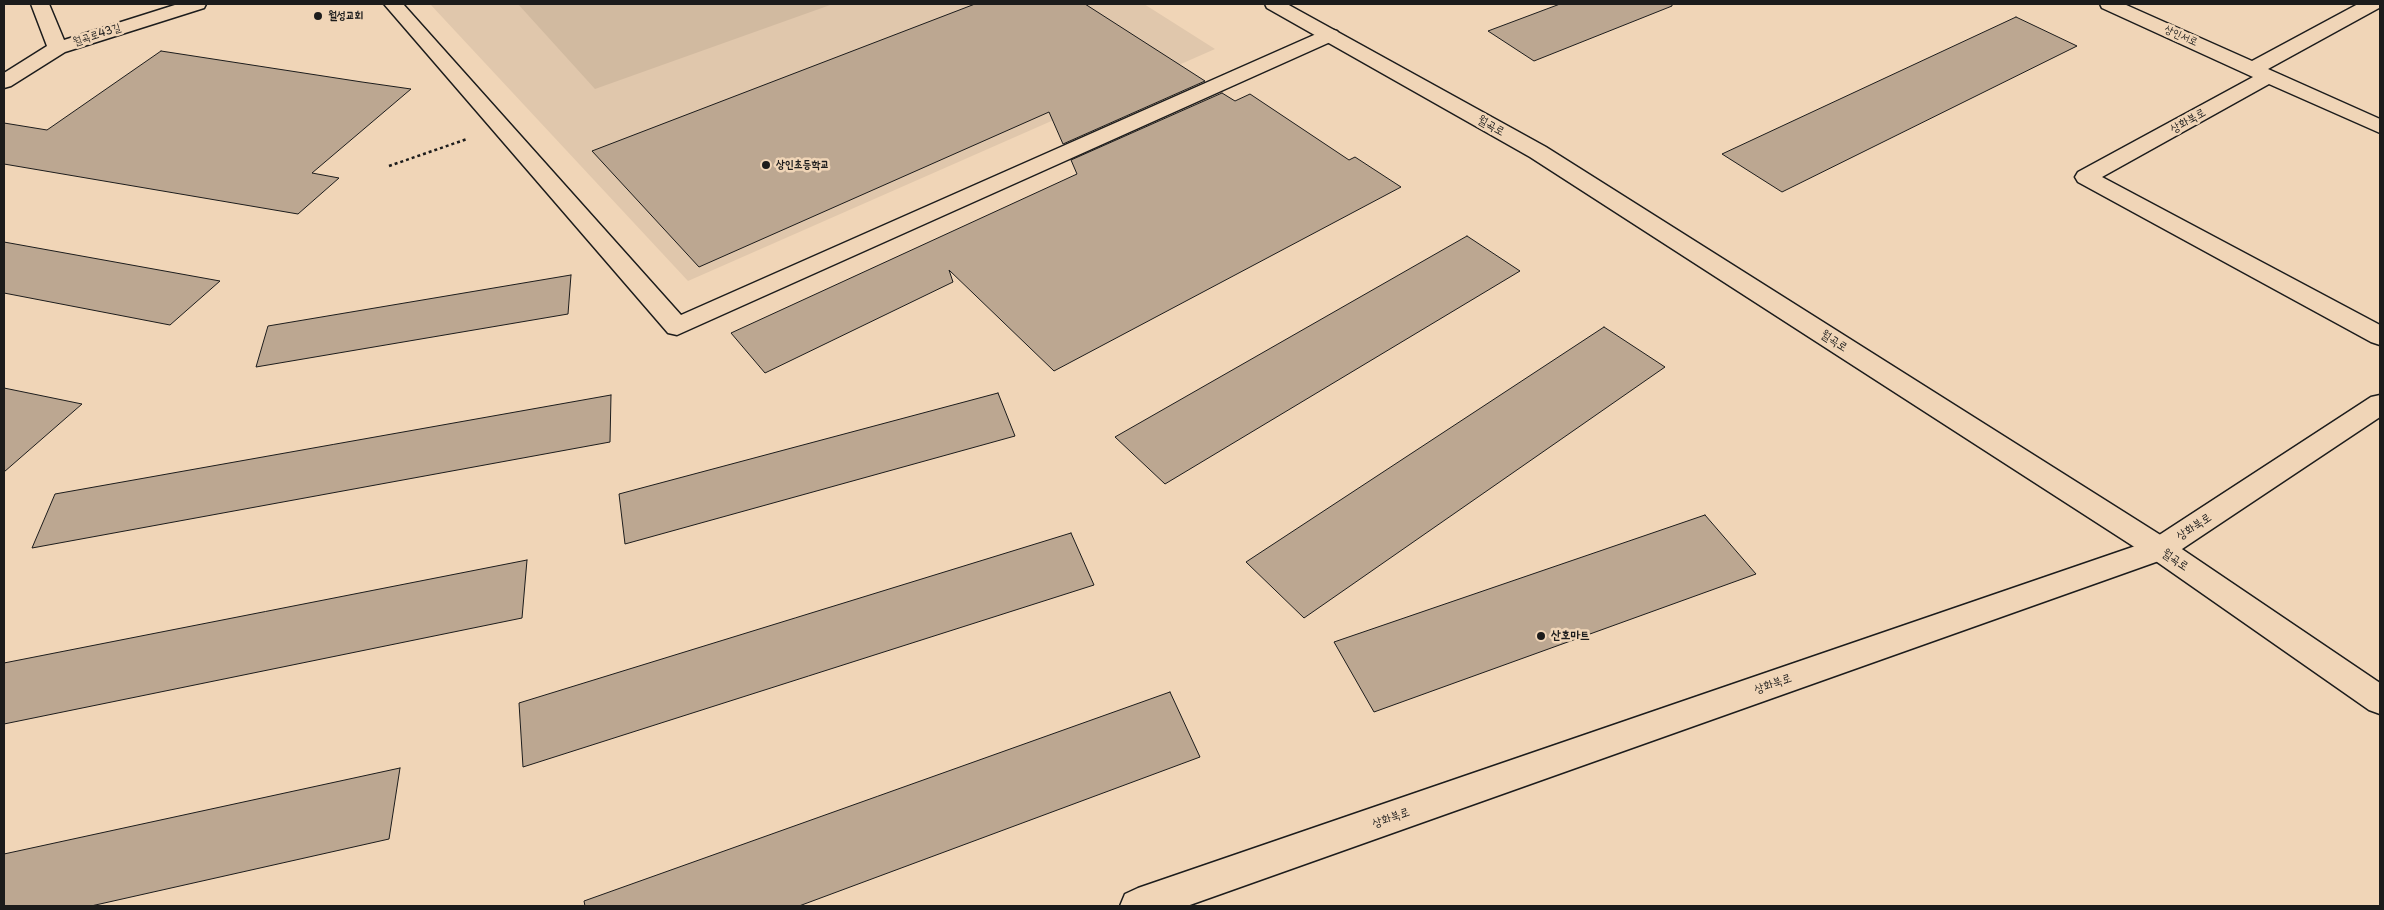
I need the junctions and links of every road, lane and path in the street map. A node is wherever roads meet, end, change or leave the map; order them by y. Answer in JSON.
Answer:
{"nodes":[{"id":1,"x":40,"y":4,"type":"edge"},
{"id":2,"x":197,"y":4,"type":"edge"},
{"id":3,"x":393,"y":4,"type":"edge"},
{"id":4,"x":1274,"y":4,"type":"edge"},
{"id":5,"x":2110,"y":4,"type":"edge"},
{"id":6,"x":2372,"y":4,"type":"edge"},
{"id":7,"x":1330,"y":35,"type":"junction"},
{"id":8,"x":58,"y":48,"type":"junction"},
{"id":9,"x":2261,"y":73,"type":"junction"},
{"id":10,"x":4,"y":82,"type":"edge"},
{"id":11,"x":501,"y":127,"type":"junction"},
{"id":12,"x":2380,"y":127,"type":"edge"},
{"id":13,"x":389,"y":166,"type":"dead end"},
{"id":14,"x":2380,"y":336,"type":"edge"},
{"id":15,"x":2380,"y":404,"type":"edge"},
{"id":16,"x":2160,"y":549,"type":"junction"},
{"id":17,"x":2380,"y":700,"type":"edge"},
{"id":18,"x":1138,"y":906,"type":"edge"}],
"edges":[{"from":1,"to":8,"type":"street"},
{"from":2,"to":8,"type":"street","name":"월곡로43길"},
{"from":3,"to":11,"type":"street"},
{"from":4,"to":7,"type":"street","name":"월곡로"},
{"from":5,"to":9,"type":"street","name":"상인서로"},
{"from":6,"to":9,"type":"street"},
{"from":7,"to":11,"type":"street"},
{"from":7,"to":16,"type":"street","name":"월곡로"},
{"from":8,"to":10,"type":"street","name":"월곡로43길"},
{"from":9,"to":12,"type":"street","name":"상인서로"},
{"from":9,"to":14,"type":"street","name":"상화북로"},
{"from":11,"to":13,"type":"path"},
{"from":15,"to":16,"type":"street","name":"상화북로"},
{"from":16,"to":17,"type":"street","name":"월곡로"},
{"from":16,"to":18,"type":"street","name":"상화북로"}]}
